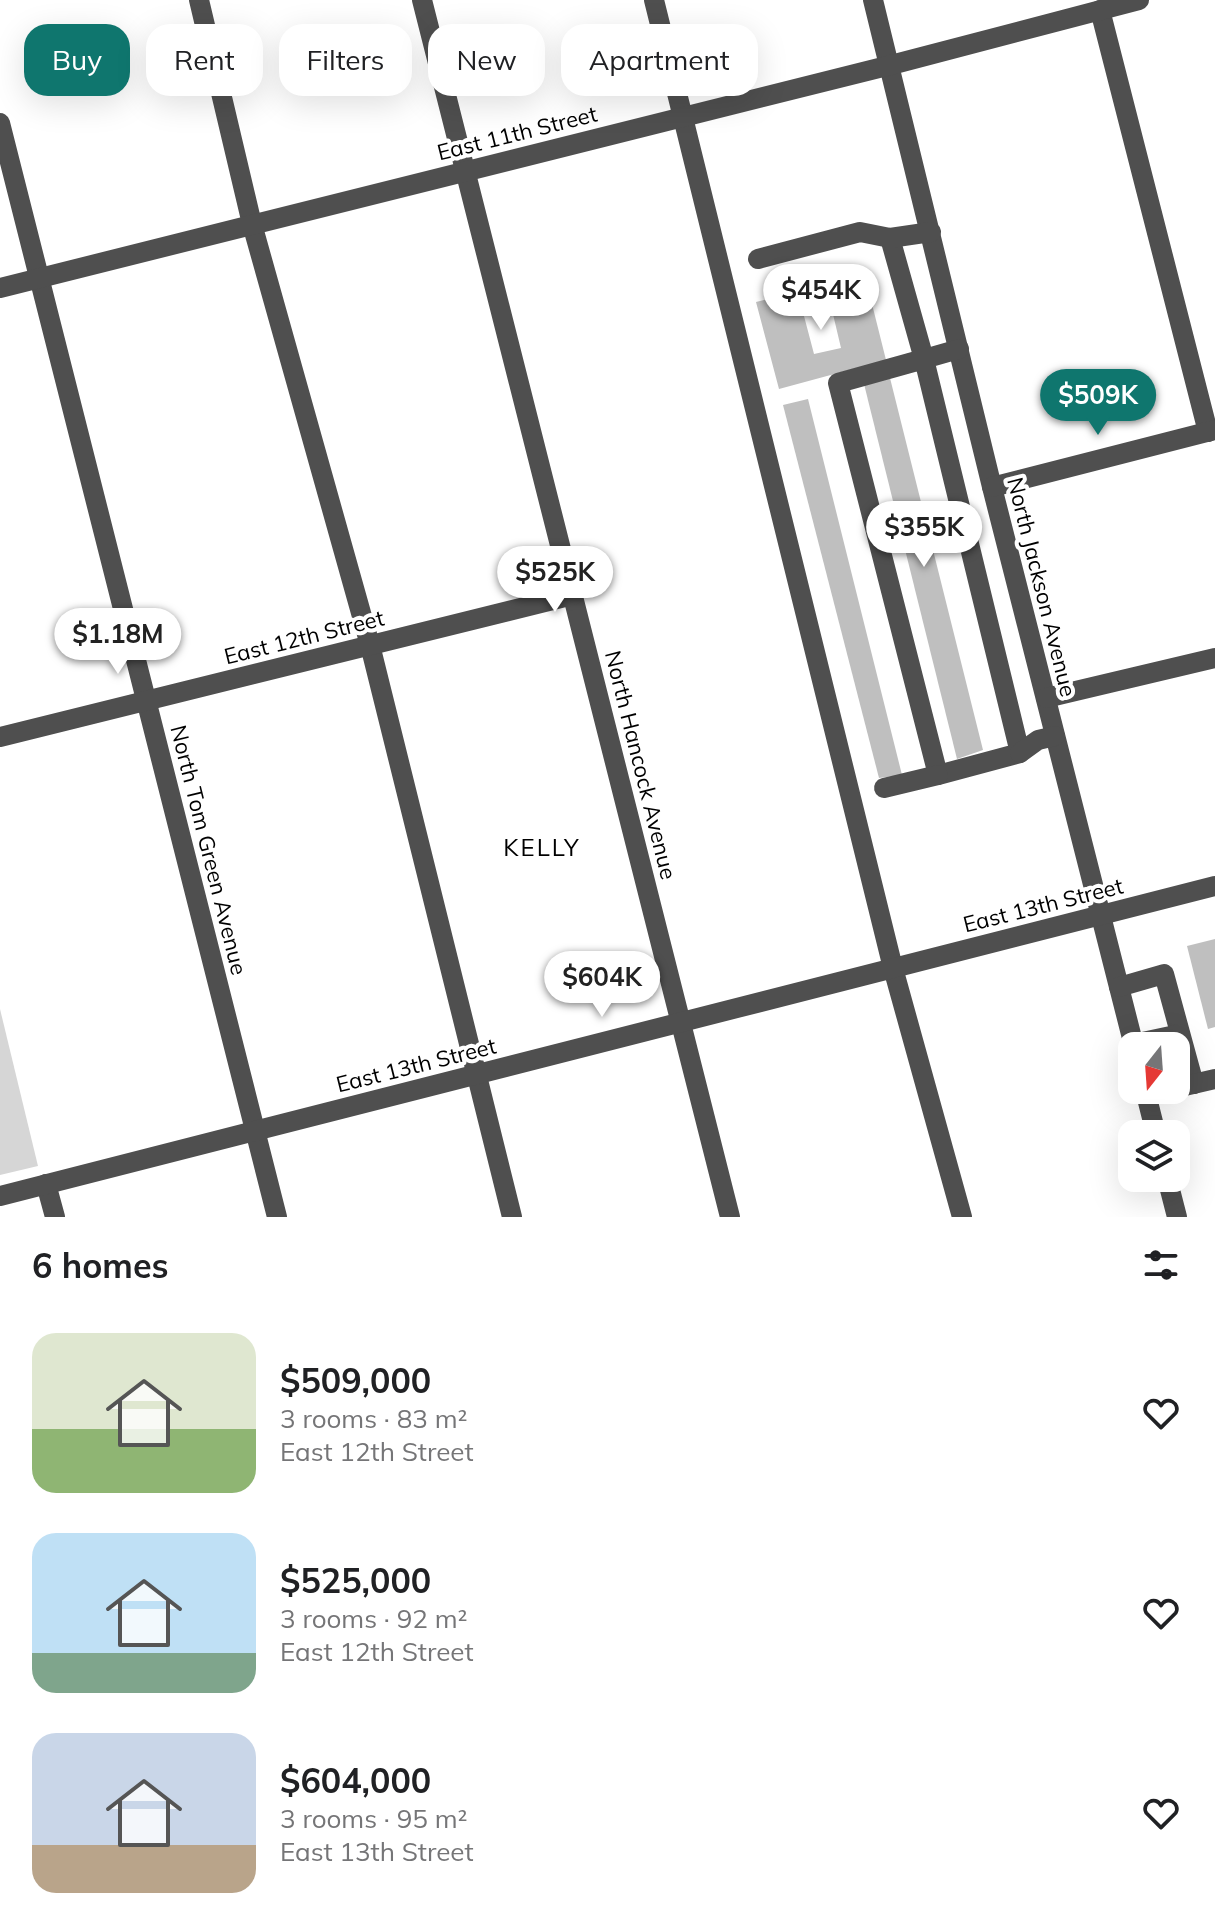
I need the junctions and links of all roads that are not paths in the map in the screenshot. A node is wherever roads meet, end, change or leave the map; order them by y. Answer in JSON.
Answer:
{"nodes":[{"id":1,"x":199,"y":0,"type":"edge"},
{"id":2,"x":422,"y":0,"type":"edge"},
{"id":3,"x":654,"y":0,"type":"edge"},
{"id":4,"x":873,"y":0,"type":"edge"},
{"id":5,"x":1139,"y":0,"type":"edge"},
{"id":6,"x":1100,"y":10,"type":"junction"},
{"id":7,"x":891,"y":65,"type":"junction"},
{"id":8,"x":683,"y":116,"type":"junction"},
{"id":9,"x":0,"y":123,"type":"edge"},
{"id":10,"x":465,"y":170,"type":"junction"},
{"id":11,"x":252,"y":224,"type":"junction"},
{"id":12,"x":931,"y":232,"type":"junction"},
{"id":13,"x":890,"y":238,"type":"junction"},
{"id":14,"x":758,"y":259,"type":"dead end"},
{"id":15,"x":39,"y":278,"type":"junction"},
{"id":16,"x":0,"y":288,"type":"edge"},
{"id":17,"x":959,"y":349,"type":"junction"},
{"id":18,"x":924,"y":359,"type":"junction"},
{"id":19,"x":1211,"y":431,"type":"edge"},
{"id":20,"x":992,"y":487,"type":"junction"},
{"id":21,"x":1008,"y":548,"type":"junction"},
{"id":22,"x":973,"y":557,"type":"junction"},
{"id":23,"x":573,"y":595,"type":"junction"},
{"id":24,"x":370,"y":645,"type":"junction"},
{"id":25,"x":1215,"y":658,"type":"edge"},
{"id":26,"x":1046,"y":698,"type":"junction"},
{"id":27,"x":147,"y":701,"type":"junction"},
{"id":28,"x":1055,"y":736,"type":"junction"},
{"id":29,"x":0,"y":737,"type":"edge"},
{"id":30,"x":1020,"y":753,"type":"junction"},
{"id":31,"x":938,"y":775,"type":"junction"},
{"id":32,"x":884,"y":788,"type":"dead end"},
{"id":33,"x":1215,"y":886,"type":"edge"},
{"id":34,"x":1100,"y":915,"type":"junction"},
{"id":35,"x":893,"y":968,"type":"junction"},
{"id":36,"x":1119,"y":987,"type":"junction"},
{"id":37,"x":681,"y":1022,"type":"junction"},
{"id":38,"x":1131,"y":1032,"type":"edge"},
{"id":39,"x":1179,"y":1032,"type":"edge"},
{"id":40,"x":478,"y":1074,"type":"junction"},
{"id":41,"x":1215,"y":1079,"type":"edge"},
{"id":42,"x":1190,"y":1085,"type":"edge"},
{"id":43,"x":256,"y":1131,"type":"junction"},
{"id":44,"x":46,"y":1184,"type":"junction"},
{"id":45,"x":1171,"y":1192,"type":"edge"},
{"id":46,"x":0,"y":1196,"type":"edge"},
{"id":47,"x":55,"y":1217,"type":"edge"},
{"id":48,"x":277,"y":1217,"type":"edge"},
{"id":49,"x":512,"y":1217,"type":"edge"},
{"id":50,"x":730,"y":1217,"type":"edge"},
{"id":51,"x":962,"y":1217,"type":"edge"},
{"id":52,"x":1177,"y":1217,"type":"edge"}],
"edges":[{"from":1,"to":11,"type":"street"},
{"from":2,"to":10,"type":"street","name":"North Hancock Avenue"},
{"from":3,"to":8,"type":"street"},
{"from":4,"to":7,"type":"street","name":"North Jackson Avenue"},
{"from":5,"to":6,"type":"street","name":"East 11th Street"},
{"from":6,"to":7,"type":"street","name":"East 11th Street"},
{"from":6,"to":19,"type":"street"},
{"from":7,"to":8,"type":"street","name":"East 11th Street"},
{"from":7,"to":12,"type":"street","name":"North Jackson Avenue"},
{"from":8,"to":10,"type":"street","name":"East 11th Street"},
{"from":8,"to":35,"type":"street"},
{"from":9,"to":15,"type":"street","name":"North Tom Green Avenue"},
{"from":10,"to":11,"type":"street","name":"East 11th Street"},
{"from":10,"to":23,"type":"street","name":"North Hancock Avenue"},
{"from":11,"to":15,"type":"street","name":"East 11th Street"},
{"from":11,"to":24,"type":"street"},
{"from":12,"to":13,"type":"street"},
{"from":12,"to":17,"type":"street","name":"North Jackson Avenue"},
{"from":13,"to":14,"type":"street"},
{"from":13,"to":18,"type":"street"},
{"from":15,"to":16,"type":"street","name":"East 11th Street"},
{"from":15,"to":27,"type":"street","name":"North Tom Green Avenue"},
{"from":17,"to":18,"type":"street"},
{"from":17,"to":20,"type":"street","name":"North Jackson Avenue"},
{"from":18,"to":22,"type":"street"},
{"from":18,"to":31,"type":"street"},
{"from":19,"to":20,"type":"street"},
{"from":20,"to":21,"type":"street","name":"North Jackson Avenue"},
{"from":21,"to":22,"type":"street"},
{"from":21,"to":26,"type":"street","name":"North Jackson Avenue"},
{"from":22,"to":30,"type":"street"},
{"from":23,"to":24,"type":"street","name":"East 12th Street"},
{"from":23,"to":37,"type":"street","name":"North Hancock Avenue"},
{"from":24,"to":27,"type":"street","name":"East 12th Street"},
{"from":24,"to":40,"type":"street"},
{"from":25,"to":26,"type":"street"},
{"from":26,"to":28,"type":"street","name":"North Jackson Avenue"},
{"from":27,"to":29,"type":"street","name":"East 12th Street"},
{"from":27,"to":43,"type":"street","name":"North Tom Green Avenue"},
{"from":28,"to":30,"type":"street"},
{"from":28,"to":34,"type":"street","name":"North Jackson Avenue"},
{"from":30,"to":31,"type":"street"},
{"from":31,"to":32,"type":"street"},
{"from":33,"to":34,"type":"street","name":"East 13th Street"},
{"from":34,"to":35,"type":"street","name":"East 13th Street"},
{"from":34,"to":36,"type":"street","name":"North Jackson Avenue"},
{"from":35,"to":37,"type":"street","name":"East 13th Street"},
{"from":35,"to":51,"type":"street"},
{"from":36,"to":38,"type":"street","name":"North Jackson Avenue"},
{"from":36,"to":39,"type":"street"},
{"from":37,"to":40,"type":"street","name":"East 13th Street"},
{"from":37,"to":50,"type":"street","name":"North Hancock Avenue"},
{"from":40,"to":43,"type":"street","name":"East 13th Street"},
{"from":40,"to":49,"type":"street"},
{"from":41,"to":42,"type":"street"},
{"from":43,"to":44,"type":"street","name":"East 13th Street"},
{"from":43,"to":48,"type":"street","name":"North Tom Green Avenue"},
{"from":44,"to":46,"type":"street","name":"East 13th Street"},
{"from":44,"to":47,"type":"street"},
{"from":45,"to":52,"type":"street"}]}
